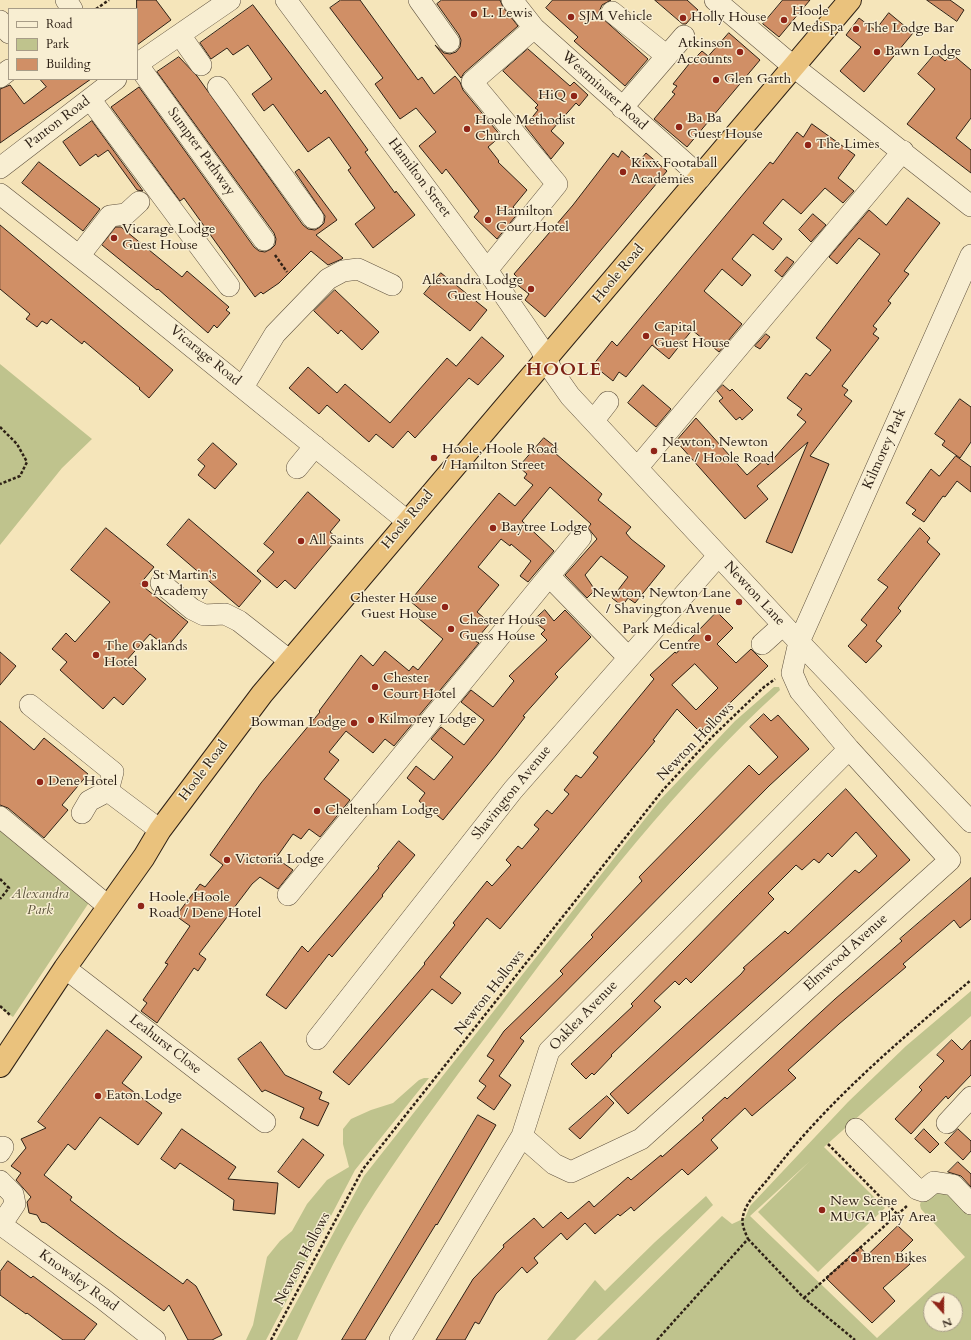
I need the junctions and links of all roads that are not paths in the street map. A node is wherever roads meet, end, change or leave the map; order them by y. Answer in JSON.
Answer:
{"nodes":[{"id":1,"x":230,"y":0,"type":"edge"},
{"id":2,"x":286,"y":0,"type":"edge"},
{"id":3,"x":419,"y":0,"type":"edge"},
{"id":4,"x":512,"y":0,"type":"edge"},
{"id":5,"x":715,"y":0,"type":"edge"},
{"id":6,"x":850,"y":0,"type":"edge"},
{"id":7,"x":612,"y":12,"type":"dead end"},
{"id":8,"x":0,"y":21,"type":"edge"},
{"id":9,"x":534,"y":28,"type":"junction"},
{"id":10,"x":8,"y":32,"type":"edge"},
{"id":11,"x":180,"y":35,"type":"junction"},
{"id":12,"x":684,"y":36,"type":"dead end"},
{"id":13,"x":449,"y":42,"type":"dead end"},
{"id":14,"x":667,"y":56,"type":"junction"},
{"id":15,"x":138,"y":63,"type":"edge"},
{"id":16,"x":138,"y":65,"type":"edge"},
{"id":17,"x":202,"y":65,"type":"dead end"},
{"id":18,"x":794,"y":67,"type":"junction"},
{"id":19,"x":8,"y":71,"type":"edge"},
{"id":20,"x":0,"y":77,"type":"edge"},
{"id":21,"x":115,"y":80,"type":"edge"},
{"id":22,"x":218,"y":87,"type":"dead end"},
{"id":23,"x":90,"y":99,"type":"junction"},
{"id":24,"x":622,"y":108,"type":"junction"},
{"id":25,"x":903,"y":151,"type":"junction"},
{"id":26,"x":0,"y":168,"type":"edge"},
{"id":27,"x":700,"y":178,"type":"junction"},
{"id":28,"x":0,"y":194,"type":"edge"},
{"id":29,"x":139,"y":202,"type":"dead end"},
{"id":30,"x":971,"y":206,"type":"edge"},
{"id":31,"x":314,"y":218,"type":"dead end"},
{"id":32,"x":264,"y":240,"type":"dead end"},
{"id":33,"x":971,"y":255,"type":"edge"},
{"id":34,"x":79,"y":256,"type":"junction"},
{"id":35,"x":487,"y":270,"type":"junction"},
{"id":36,"x":229,"y":286,"type":"dead end"},
{"id":37,"x":392,"y":286,"type":"dead end"},
{"id":38,"x":546,"y":359,"type":"junction"},
{"id":39,"x":242,"y":387,"type":"junction"},
{"id":40,"x":608,"y":402,"type":"dead end"},
{"id":41,"x":594,"y":420,"type":"junction"},
{"id":42,"x":315,"y":446,"type":"junction"},
{"id":43,"x":638,"y":467,"type":"junction"},
{"id":44,"x":298,"y":468,"type":"dead end"},
{"id":45,"x":407,"y":521,"type":"junction"},
{"id":46,"x":581,"y":537,"type":"dead end"},
{"id":47,"x":718,"y":556,"type":"junction"},
{"id":48,"x":549,"y":576,"type":"junction"},
{"id":49,"x":160,"y":583,"type":"dead end"},
{"id":50,"x":783,"y":625,"type":"junction"},
{"id":51,"x":799,"y":642,"type":"junction"},
{"id":52,"x":762,"y":644,"type":"dead end"},
{"id":53,"x":628,"y":657,"type":"junction"},
{"id":54,"x":290,"y":661,"type":"junction"},
{"id":55,"x":30,"y":705,"type":"dead end"},
{"id":56,"x":849,"y":749,"type":"junction"},
{"id":57,"x":108,"y":791,"type":"junction"},
{"id":58,"x":82,"y":813,"type":"dead end"},
{"id":59,"x":0,"y":817,"type":"edge"},
{"id":60,"x":971,"y":822,"type":"edge"},
{"id":61,"x":160,"y":830,"type":"junction"},
{"id":62,"x":288,"y":895,"type":"dead end"},
{"id":63,"x":108,"y":906,"type":"junction"},
{"id":64,"x":65,"y":968,"type":"junction"},
{"id":65,"x":317,"y":1039,"type":"dead end"},
{"id":66,"x":3,"y":1053,"type":"edge"},
{"id":67,"x":265,"y":1122,"type":"dead end"},
{"id":68,"x":856,"y":1129,"type":"dead end"},
{"id":69,"x":522,"y":1136,"type":"junction"},
{"id":70,"x":0,"y":1181,"type":"edge"},
{"id":71,"x":971,"y":1204,"type":"edge"},
{"id":72,"x":0,"y":1224,"type":"edge"},
{"id":73,"x":155,"y":1340,"type":"edge"},
{"id":74,"x":400,"y":1340,"type":"edge"}],
"edges":[{"from":1,"to":11,"type":"street"},
{"from":2,"to":35,"type":"street","name":"Hamilton Street"},
{"from":3,"to":13,"type":"street"},
{"from":4,"to":9,"type":"street","name":"Westminster Road"},
{"from":5,"to":18,"type":"street"},
{"from":6,"to":18,"type":"highway","name":"Hoole Road"},
{"from":7,"to":14,"type":"street"},
{"from":8,"to":10,"type":"street"},
{"from":9,"to":24,"type":"street","name":"Westminster Road"},
{"from":9,"to":35,"type":"street"},
{"from":11,"to":15,"type":"street"},
{"from":11,"to":17,"type":"street"},
{"from":12,"to":14,"type":"street"},
{"from":14,"to":24,"type":"street"},
{"from":16,"to":32,"type":"street","name":"Sumpter Pathway"},
{"from":18,"to":25,"type":"street"},
{"from":18,"to":27,"type":"highway","name":"Hoole Road"},
{"from":19,"to":20,"type":"street"},
{"from":21,"to":23,"type":"street","name":"Panton Road"},
{"from":22,"to":31,"type":"street"},
{"from":23,"to":26,"type":"street","name":"Panton Road"},
{"from":23,"to":36,"type":"street"},
{"from":24,"to":27,"type":"street","name":"Westminster Road"},
{"from":25,"to":30,"type":"street"},
{"from":25,"to":43,"type":"street"},
{"from":27,"to":38,"type":"highway","name":"Hoole Road"},
{"from":28,"to":34,"type":"street","name":"Vicarage Road"},
{"from":29,"to":34,"type":"street"},
{"from":33,"to":51,"type":"street","name":"Kilmorey Park"},
{"from":34,"to":39,"type":"street","name":"Vicarage Road"},
{"from":35,"to":38,"type":"street","name":"Hamilton Street"},
{"from":37,"to":39,"type":"street"},
{"from":38,"to":41,"type":"street","name":"Newton Lane"},
{"from":38,"to":45,"type":"highway","name":"Hoole Road"},
{"from":39,"to":42,"type":"street","name":"Vicarage Road"},
{"from":40,"to":41,"type":"street"},
{"from":41,"to":43,"type":"street","name":"Newton Lane"},
{"from":42,"to":44,"type":"street"},
{"from":42,"to":45,"type":"street","name":"Vicarage Road"},
{"from":43,"to":47,"type":"street","name":"Newton Lane"},
{"from":45,"to":54,"type":"highway","name":"Hoole Road"},
{"from":46,"to":48,"type":"street"},
{"from":47,"to":50,"type":"street","name":"Newton Lane"},
{"from":47,"to":53,"type":"street","name":"Shavington Avenue"},
{"from":48,"to":53,"type":"street"},
{"from":48,"to":62,"type":"street"},
{"from":49,"to":54,"type":"street"},
{"from":50,"to":51,"type":"street","name":"Newton Lane"},
{"from":50,"to":52,"type":"street"},
{"from":51,"to":56,"type":"street","name":"Elmwood Avenue"},
{"from":51,"to":60,"type":"street","name":"Newton Lane"},
{"from":53,"to":65,"type":"street","name":"Shavington Avenue"},
{"from":54,"to":61,"type":"highway","name":"Hoole Road"},
{"from":55,"to":57,"type":"street"},
{"from":56,"to":69,"type":"street","name":"Oaklea Avenue"},
{"from":56,"to":69,"type":"street","name":"Elmwood Avenue"},
{"from":57,"to":58,"type":"street"},
{"from":57,"to":61,"type":"street"},
{"from":59,"to":63,"type":"street"},
{"from":61,"to":63,"type":"highway","name":"Hoole Road"},
{"from":63,"to":64,"type":"highway","name":"Hoole Road"},
{"from":64,"to":66,"type":"highway","name":"Hoole Road"},
{"from":64,"to":67,"type":"street","name":"Leahurst Close"},
{"from":68,"to":71,"type":"street"},
{"from":69,"to":74,"type":"street","name":"Oaklea Avenue"},
{"from":70,"to":72,"type":"street"},
{"from":72,"to":73,"type":"street","name":"Knowsley Road"}]}
